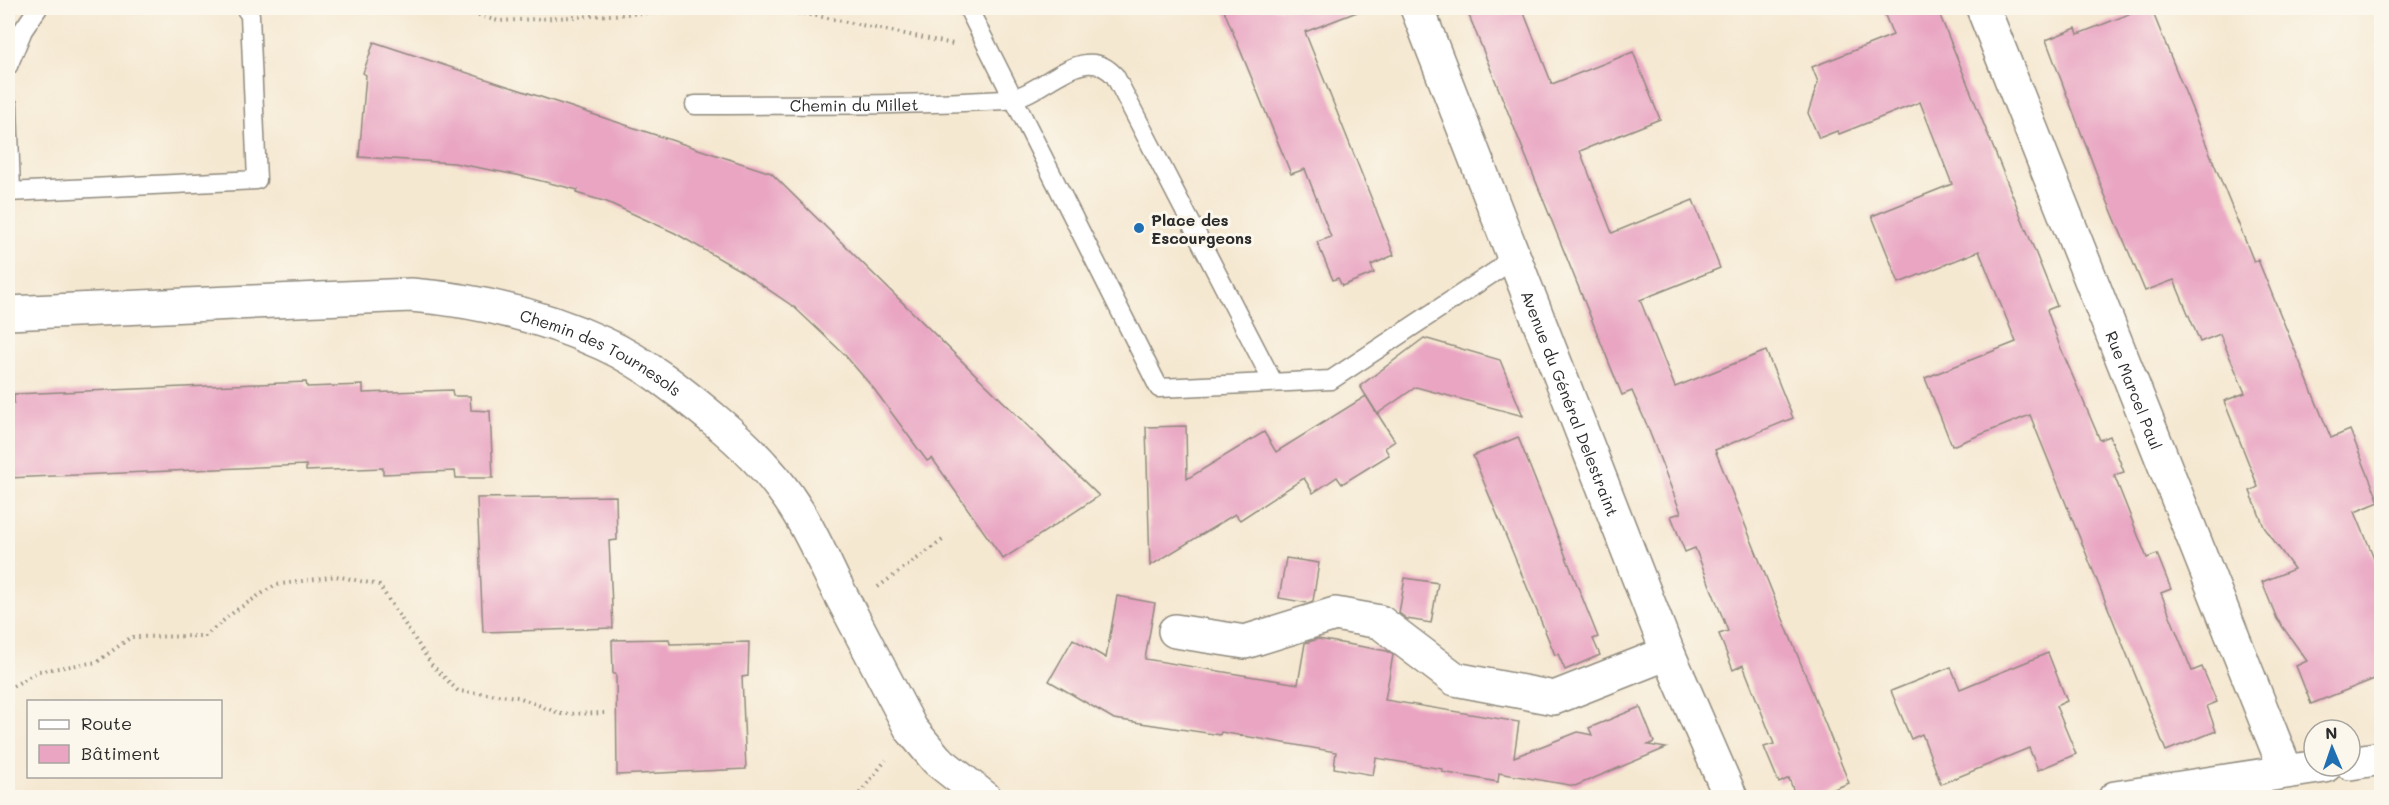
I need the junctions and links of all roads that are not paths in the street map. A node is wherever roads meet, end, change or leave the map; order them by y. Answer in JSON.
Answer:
{"nodes":[{"id":1,"x":38,"y":8,"type":"edge"},
{"id":2,"x":968,"y":8,"type":"edge"},
{"id":3,"x":1417,"y":8,"type":"edge"},
{"id":4,"x":1983,"y":8,"type":"edge"},
{"id":5,"x":251,"y":10,"type":"edge"},
{"id":6,"x":8,"y":66,"type":"edge"},
{"id":7,"x":1013,"y":99,"type":"junction"},
{"id":8,"x":8,"y":105,"type":"edge"},
{"id":9,"x":695,"y":105,"type":"dead end"},
{"id":10,"x":9,"y":191,"type":"edge"},
{"id":11,"x":1512,"y":253,"type":"junction"},
{"id":12,"x":8,"y":313,"type":"edge"},
{"id":13,"x":1274,"y":382,"type":"junction"},
{"id":14,"x":1175,"y":631,"type":"dead end"},
{"id":15,"x":1668,"y":653,"type":"junction"},
{"id":16,"x":2382,"y":758,"type":"edge"},
{"id":17,"x":2362,"y":761,"type":"edge"},
{"id":18,"x":2302,"y":769,"type":"edge"},
{"id":19,"x":2286,"y":771,"type":"junction"},
{"id":20,"x":985,"y":798,"type":"edge"},
{"id":21,"x":1731,"y":798,"type":"edge"},
{"id":22,"x":2115,"y":798,"type":"edge"}],
"edges":[{"from":1,"to":6,"type":"lane"},
{"from":2,"to":7,"type":"lane"},
{"from":3,"to":11,"type":"street","name":"Avenue du Général Delestraint"},
{"from":4,"to":19,"type":"street","name":"Rue Marcel Paul"},
{"from":5,"to":10,"type":"lane"},
{"from":7,"to":9,"type":"lane","name":"Chemin du Millet"},
{"from":7,"to":13,"type":"lane"},
{"from":7,"to":13,"type":"lane"},
{"from":8,"to":10,"type":"lane"},
{"from":11,"to":13,"type":"lane"},
{"from":11,"to":15,"type":"street","name":"Avenue du Général Delestraint"},
{"from":12,"to":20,"type":"street","name":"Chemin des Tournesols"},
{"from":14,"to":15,"type":"street"},
{"from":15,"to":21,"type":"street","name":"Avenue du Général Delestraint"},
{"from":16,"to":17,"type":"street"},
{"from":18,"to":19,"type":"street"},
{"from":19,"to":22,"type":"street"}]}
